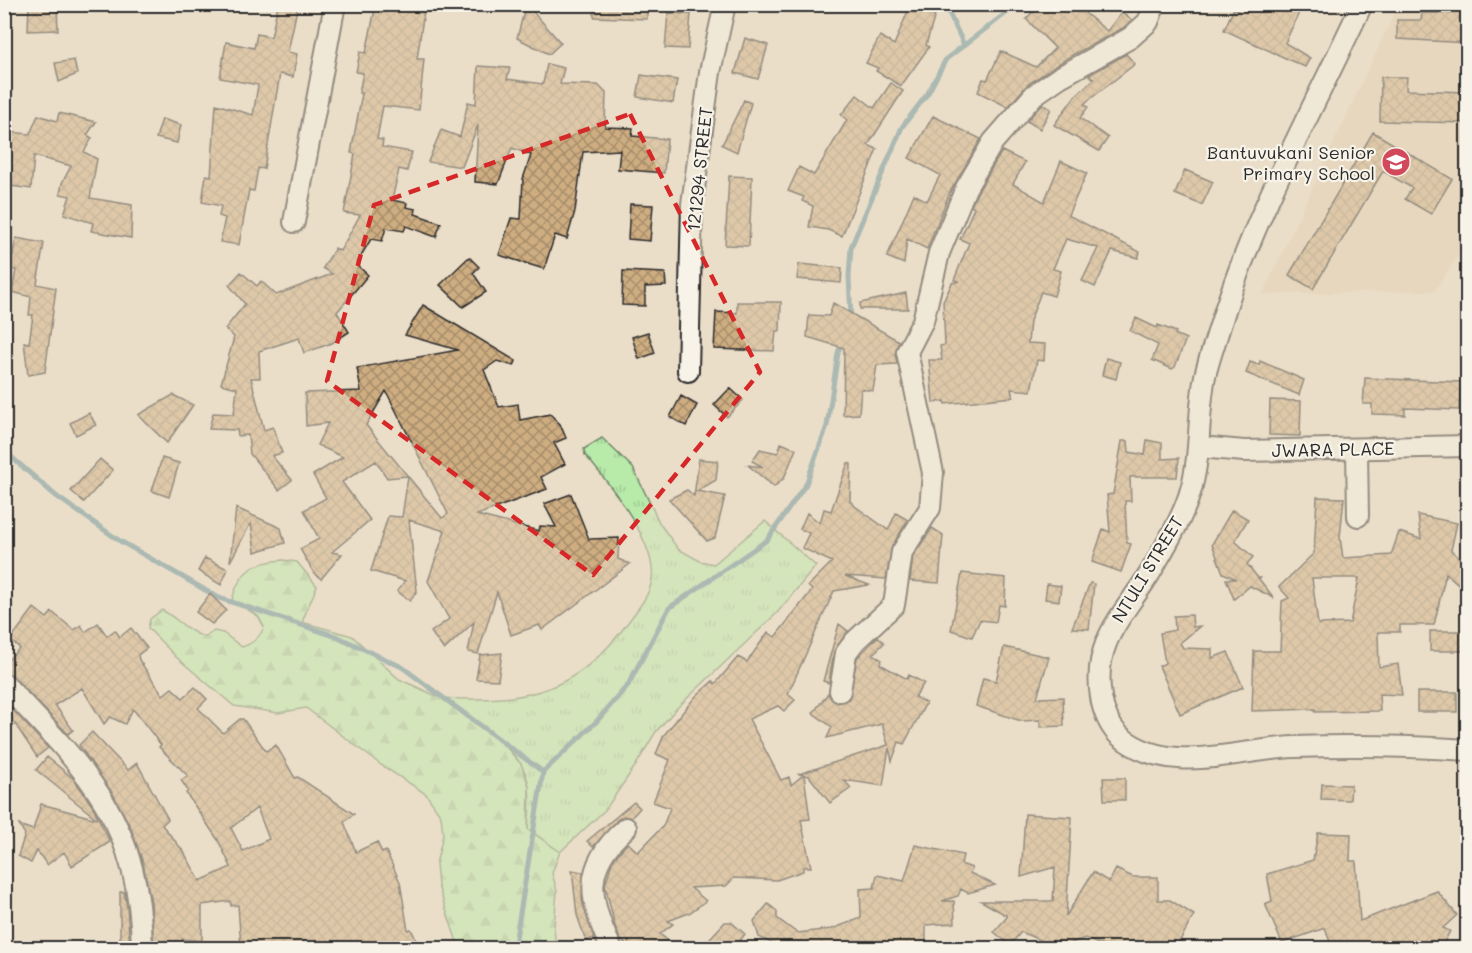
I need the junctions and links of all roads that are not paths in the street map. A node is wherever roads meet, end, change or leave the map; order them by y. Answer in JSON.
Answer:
{"nodes":[{"id":1,"x":335,"y":4,"type":"edge"},
{"id":2,"x":725,"y":4,"type":"edge"},
{"id":3,"x":1155,"y":4,"type":"edge"},
{"id":4,"x":1362,"y":4,"type":"edge"},
{"id":5,"x":294,"y":222,"type":"dead end"},
{"id":6,"x":688,"y":371,"type":"dead end"},
{"id":7,"x":1467,"y":446,"type":"edge"},
{"id":8,"x":1200,"y":447,"type":"junction"},
{"id":9,"x":1357,"y":448,"type":"junction"},
{"id":10,"x":1358,"y":516,"type":"dead end"},
{"id":11,"x":4,"y":684,"type":"edge"},
{"id":12,"x":840,"y":691,"type":"dead end"},
{"id":13,"x":1467,"y":750,"type":"edge"},
{"id":14,"x":626,"y":828,"type":"dead end"},
{"id":15,"x":142,"y":948,"type":"edge"},
{"id":16,"x":611,"y":948,"type":"edge"}],
"edges":[{"from":1,"to":5,"type":"street"},
{"from":2,"to":6,"type":"street","name":"121294 STREET"},
{"from":3,"to":12,"type":"street"},
{"from":4,"to":8,"type":"street","name":"NTULI STREET"},
{"from":7,"to":9,"type":"street","name":"JWARA PLACE"},
{"from":8,"to":9,"type":"street","name":"JWARA PLACE"},
{"from":8,"to":13,"type":"street","name":"NTULI STREET"},
{"from":9,"to":10,"type":"street"},
{"from":11,"to":15,"type":"street"},
{"from":14,"to":16,"type":"street"}]}
